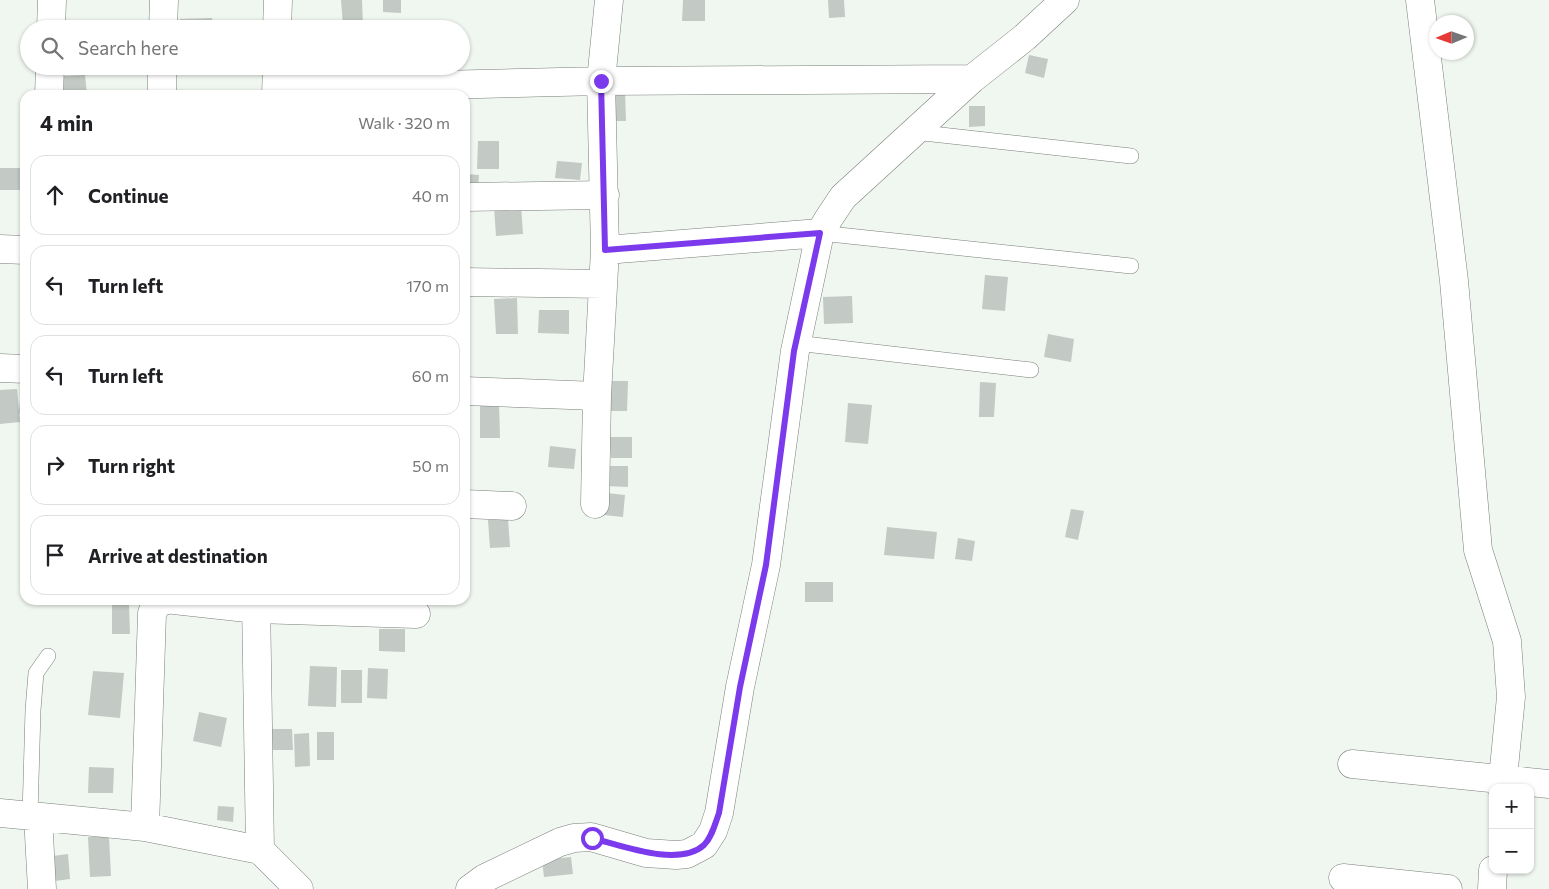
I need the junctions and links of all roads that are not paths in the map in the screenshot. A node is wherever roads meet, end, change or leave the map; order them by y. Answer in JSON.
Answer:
{"nodes":[{"id":1,"x":52,"y":0,"type":"edge"},
{"id":2,"x":164,"y":0,"type":"edge"},
{"id":3,"x":278,"y":0,"type":"edge"},
{"id":4,"x":608,"y":0,"type":"edge"},
{"id":5,"x":1065,"y":0,"type":"edge"},
{"id":6,"x":1420,"y":0,"type":"edge"},
{"id":7,"x":51,"y":20,"type":"edge"},
{"id":8,"x":163,"y":20,"type":"edge"},
{"id":9,"x":278,"y":20,"type":"edge"},
{"id":10,"x":50,"y":75,"type":"edge"},
{"id":11,"x":162,"y":75,"type":"edge"},
{"id":12,"x":972,"y":79,"type":"junction"},
{"id":13,"x":601,"y":81,"type":"junction"},
{"id":14,"x":277,"y":84,"type":"edge"},
{"id":15,"x":49,"y":90,"type":"edge"},
{"id":16,"x":162,"y":90,"type":"edge"},
{"id":17,"x":914,"y":132,"type":"junction"},
{"id":18,"x":1131,"y":156,"type":"dead end"},
{"id":19,"x":604,"y":195,"type":"junction"},
{"id":20,"x":470,"y":197,"type":"edge"},
{"id":21,"x":820,"y":233,"type":"junction"},
{"id":22,"x":0,"y":249,"type":"edge"},
{"id":23,"x":20,"y":250,"type":"edge"},
{"id":24,"x":605,"y":250,"type":"junction"},
{"id":25,"x":1131,"y":266,"type":"dead end"},
{"id":26,"x":470,"y":282,"type":"edge"},
{"id":27,"x":603,"y":284,"type":"junction"},
{"id":28,"x":796,"y":343,"type":"junction"},
{"id":29,"x":0,"y":368,"type":"edge"},
{"id":30,"x":20,"y":369,"type":"edge"},
{"id":31,"x":1031,"y":370,"type":"dead end"},
{"id":32,"x":470,"y":391,"type":"edge"},
{"id":33,"x":598,"y":396,"type":"junction"},
{"id":34,"x":470,"y":504,"type":"edge"},
{"id":35,"x":595,"y":504,"type":"dead end"},
{"id":36,"x":512,"y":506,"type":"dead end"},
{"id":37,"x":156,"y":605,"type":"edge"},
{"id":38,"x":256,"y":605,"type":"edge"},
{"id":39,"x":272,"y":605,"type":"edge"},
{"id":40,"x":416,"y":614,"type":"dead end"},
{"id":41,"x":48,"y":656,"type":"dead end"},
{"id":42,"x":1352,"y":764,"type":"dead end"},
{"id":43,"x":1502,"y":784,"type":"edge"},
{"id":44,"x":1534,"y":784,"type":"edge"},
{"id":45,"x":1549,"y":784,"type":"edge"},
{"id":46,"x":0,"y":813,"type":"edge"},
{"id":47,"x":34,"y":816,"type":"junction"},
{"id":48,"x":145,"y":828,"type":"junction"},
{"id":49,"x":260,"y":850,"type":"junction"},
{"id":50,"x":1494,"y":874,"type":"edge"},
{"id":51,"x":1343,"y":878,"type":"dead end"},
{"id":52,"x":42,"y":889,"type":"edge"},
{"id":53,"x":299,"y":889,"type":"edge"},
{"id":54,"x":470,"y":889,"type":"edge"},
{"id":55,"x":1448,"y":889,"type":"edge"},
{"id":56,"x":1492,"y":889,"type":"edge"}],
"edges":[{"from":1,"to":7,"type":"street"},
{"from":2,"to":8,"type":"street"},
{"from":3,"to":9,"type":"street"},
{"from":4,"to":13,"type":"street"},
{"from":5,"to":12,"type":"street"},
{"from":6,"to":43,"type":"street"},
{"from":10,"to":15,"type":"street"},
{"from":11,"to":16,"type":"street"},
{"from":12,"to":13,"type":"street"},
{"from":12,"to":17,"type":"street"},
{"from":13,"to":14,"type":"street"},
{"from":13,"to":19,"type":"street"},
{"from":17,"to":18,"type":"lane"},
{"from":17,"to":21,"type":"street"},
{"from":19,"to":20,"type":"street"},
{"from":19,"to":24,"type":"street"},
{"from":21,"to":24,"type":"street"},
{"from":21,"to":25,"type":"lane"},
{"from":21,"to":28,"type":"street"},
{"from":22,"to":23,"type":"street"},
{"from":24,"to":27,"type":"street"},
{"from":26,"to":27,"type":"street"},
{"from":27,"to":33,"type":"street"},
{"from":28,"to":31,"type":"lane"},
{"from":28,"to":54,"type":"street"},
{"from":29,"to":30,"type":"street"},
{"from":32,"to":33,"type":"street"},
{"from":33,"to":35,"type":"street"},
{"from":34,"to":36,"type":"street"},
{"from":37,"to":48,"type":"street"},
{"from":38,"to":49,"type":"street"},
{"from":39,"to":40,"type":"street"},
{"from":41,"to":47,"type":"lane"},
{"from":42,"to":43,"type":"street"},
{"from":44,"to":45,"type":"street"},
{"from":46,"to":47,"type":"street"},
{"from":47,"to":48,"type":"street"},
{"from":47,"to":52,"type":"street"},
{"from":48,"to":49,"type":"street"},
{"from":49,"to":53,"type":"street"},
{"from":50,"to":56,"type":"street"},
{"from":51,"to":55,"type":"street"}]}
